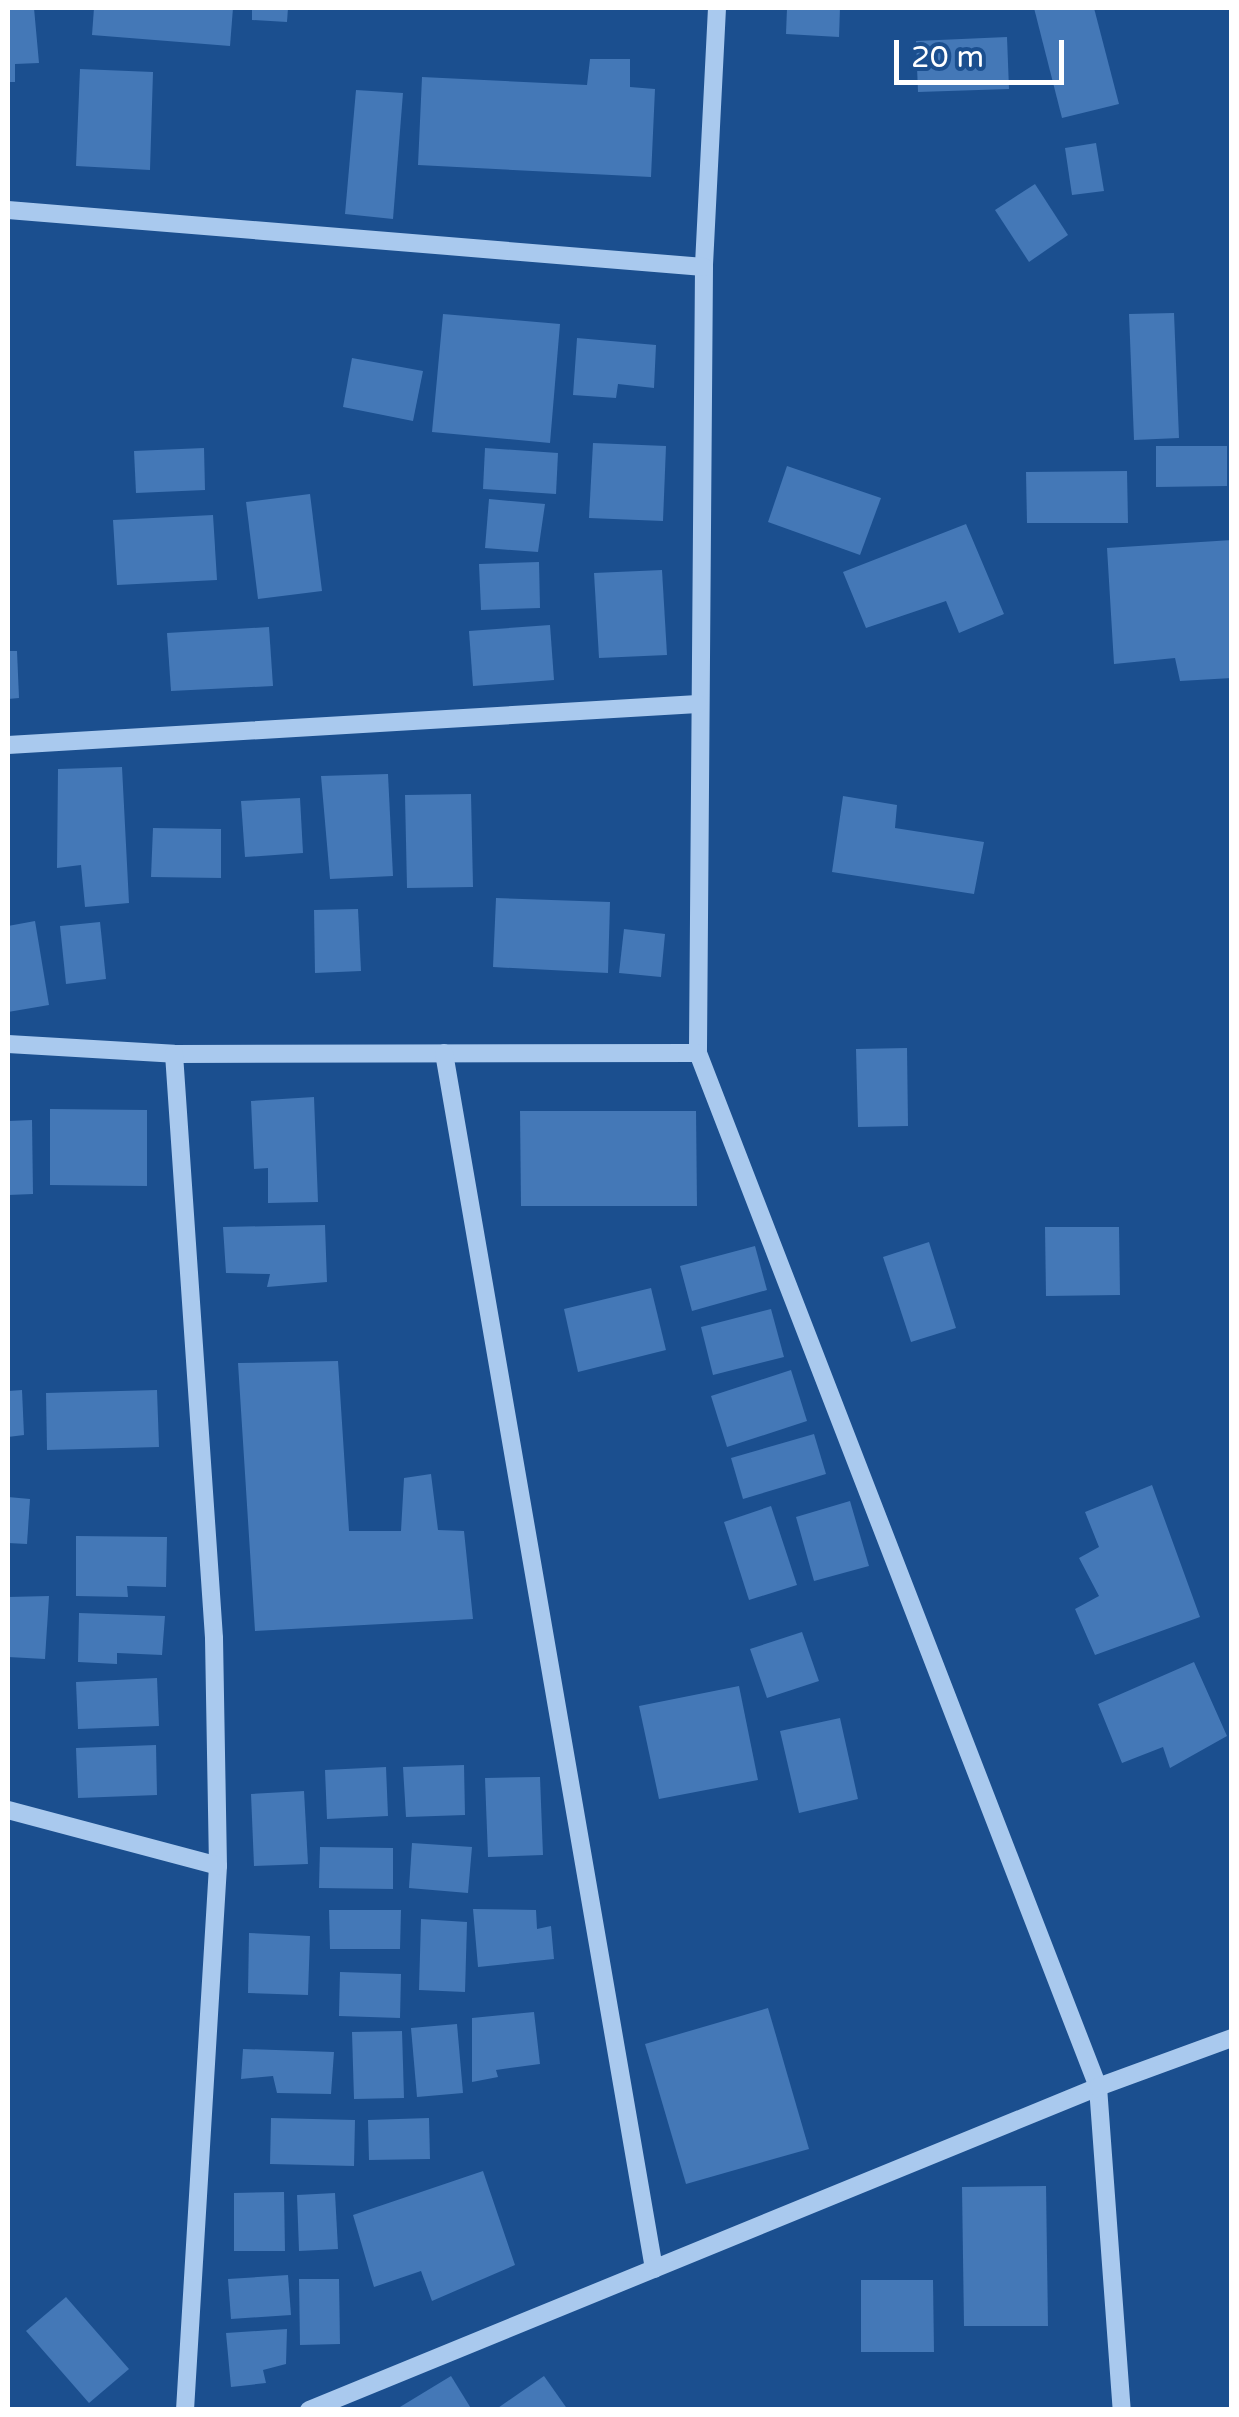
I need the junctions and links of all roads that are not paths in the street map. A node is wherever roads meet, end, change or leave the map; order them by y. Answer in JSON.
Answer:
{"nodes":[{"id":1,"x":717,"y":8,"type":"edge"},
{"id":2,"x":8,"y":210,"type":"edge"},
{"id":3,"x":704,"y":267,"type":"junction"},
{"id":4,"x":698,"y":704,"type":"junction"},
{"id":5,"x":8,"y":745,"type":"edge"},
{"id":6,"x":8,"y":1044,"type":"edge"},
{"id":7,"x":444,"y":1053,"type":"junction"},
{"id":8,"x":698,"y":1053,"type":"junction"},
{"id":9,"x":174,"y":1054,"type":"junction"},
{"id":10,"x":8,"y":1810,"type":"edge"},
{"id":11,"x":218,"y":1866,"type":"junction"},
{"id":12,"x":1232,"y":2038,"type":"edge"},
{"id":13,"x":1098,"y":2087,"type":"junction"},
{"id":14,"x":654,"y":2269,"type":"junction"},
{"id":15,"x":185,"y":2410,"type":"edge"},
{"id":16,"x":309,"y":2410,"type":"edge"},
{"id":17,"x":1122,"y":2410,"type":"edge"}],
"edges":[{"from":1,"to":3,"type":"street"},
{"from":2,"to":3,"type":"street"},
{"from":3,"to":4,"type":"street"},
{"from":4,"to":5,"type":"street"},
{"from":4,"to":8,"type":"street"},
{"from":6,"to":9,"type":"street"},
{"from":7,"to":8,"type":"street"},
{"from":7,"to":9,"type":"street"},
{"from":7,"to":14,"type":"street"},
{"from":8,"to":13,"type":"street"},
{"from":9,"to":11,"type":"street"},
{"from":10,"to":11,"type":"street"},
{"from":11,"to":15,"type":"street"},
{"from":12,"to":13,"type":"street"},
{"from":13,"to":14,"type":"street"},
{"from":13,"to":17,"type":"street"},
{"from":14,"to":16,"type":"street"}]}
